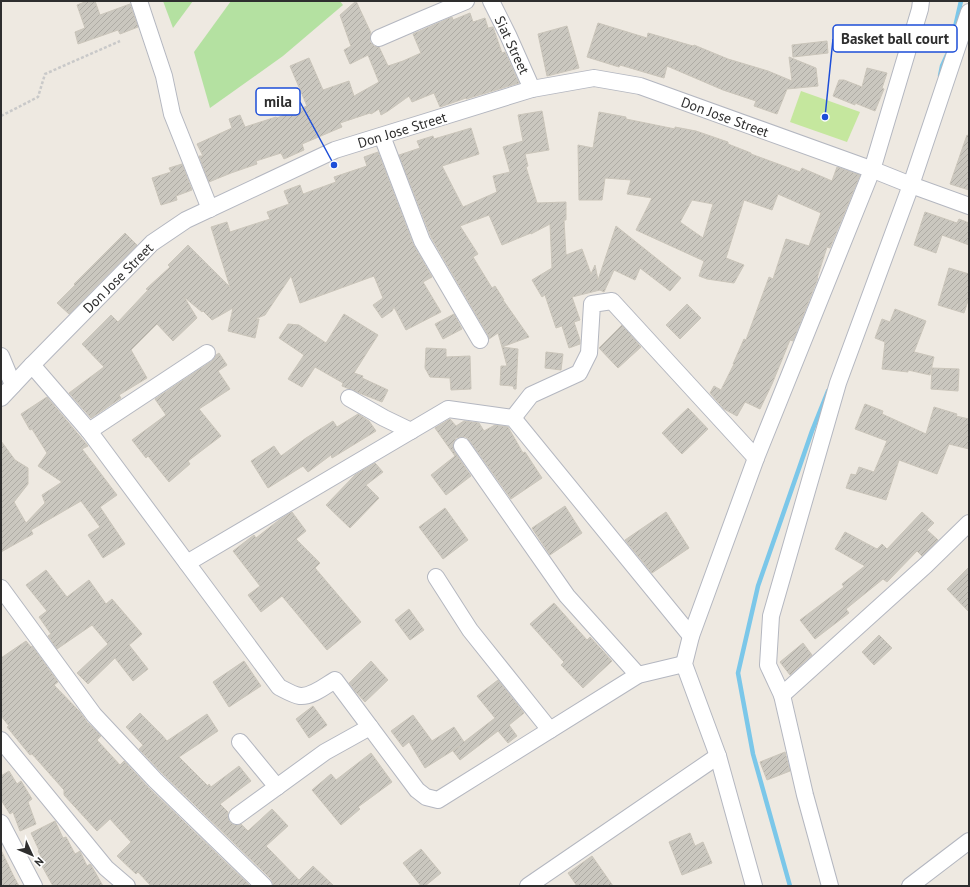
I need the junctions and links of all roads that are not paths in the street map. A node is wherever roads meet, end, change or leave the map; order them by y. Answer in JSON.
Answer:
{"nodes":[{"id":1,"x":138,"y":1,"type":"edge"},
{"id":2,"x":466,"y":1,"type":"edge"},
{"id":3,"x":491,"y":1,"type":"edge"},
{"id":4,"x":921,"y":1,"type":"edge"},
{"id":5,"x":969,"y":12,"type":"edge"},
{"id":6,"x":379,"y":38,"type":"dead end"},
{"id":7,"x":532,"y":89,"type":"junction"},
{"id":8,"x":382,"y":136,"type":"junction"},
{"id":9,"x":874,"y":170,"type":"junction"},
{"id":10,"x":910,"y":185,"type":"junction"},
{"id":11,"x":969,"y":206,"type":"edge"},
{"id":12,"x":210,"y":209,"type":"junction"},
{"id":13,"x":480,"y":340,"type":"dead end"},
{"id":14,"x":207,"y":353,"type":"dead end"},
{"id":15,"x":1,"y":356,"type":"edge"},
{"id":16,"x":32,"y":365,"type":"junction"},
{"id":17,"x":13,"y":385,"type":"junction"},
{"id":18,"x":1,"y":398,"type":"edge"},
{"id":19,"x":349,"y":398,"type":"dead end"},
{"id":20,"x":513,"y":418,"type":"junction"},
{"id":21,"x":89,"y":431,"type":"junction"},
{"id":22,"x":411,"y":431,"type":"junction"},
{"id":23,"x":462,"y":446,"type":"dead end"},
{"id":24,"x":756,"y":458,"type":"junction"},
{"id":25,"x":969,"y":523,"type":"edge"},
{"id":26,"x":187,"y":563,"type":"junction"},
{"id":27,"x":436,"y":577,"type":"dead end"},
{"id":28,"x":1,"y":588,"type":"edge"},
{"id":29,"x":691,"y":636,"type":"junction"},
{"id":30,"x":684,"y":664,"type":"junction"},
{"id":31,"x":638,"y":675,"type":"junction"},
{"id":32,"x":782,"y":695,"type":"junction"},
{"id":33,"x":370,"y":727,"type":"junction"},
{"id":34,"x":550,"y":730,"type":"junction"},
{"id":35,"x":1,"y":740,"type":"edge"},
{"id":36,"x":240,"y":742,"type":"dead end"},
{"id":37,"x":718,"y":756,"type":"junction"},
{"id":38,"x":277,"y":787,"type":"junction"},
{"id":39,"x":237,"y":816,"type":"dead end"},
{"id":40,"x":1,"y":823,"type":"edge"},
{"id":41,"x":969,"y":841,"type":"edge"},
{"id":42,"x":34,"y":886,"type":"edge"},
{"id":43,"x":127,"y":886,"type":"edge"},
{"id":44,"x":264,"y":886,"type":"edge"},
{"id":45,"x":528,"y":886,"type":"edge"},
{"id":46,"x":754,"y":886,"type":"edge"},
{"id":47,"x":830,"y":886,"type":"edge"},
{"id":48,"x":910,"y":886,"type":"edge"}],
"edges":[{"from":1,"to":12,"type":"street"},
{"from":2,"to":6,"type":"street"},
{"from":3,"to":7,"type":"street","name":"Siat Street"},
{"from":4,"to":9,"type":"street"},
{"from":5,"to":10,"type":"street"},
{"from":7,"to":8,"type":"street","name":"Don Jose Street"},
{"from":7,"to":9,"type":"street","name":"Don Jose Street"},
{"from":8,"to":12,"type":"street","name":"Don Jose Street"},
{"from":8,"to":13,"type":"street"},
{"from":9,"to":10,"type":"street","name":"Don Jose Street"},
{"from":9,"to":24,"type":"street"},
{"from":10,"to":11,"type":"street","name":"Don Jose Street"},
{"from":10,"to":32,"type":"street"},
{"from":12,"to":16,"type":"street","name":"Don Jose Street"},
{"from":14,"to":21,"type":"street"},
{"from":15,"to":17,"type":"street"},
{"from":16,"to":17,"type":"street","name":"Don Jose Street"},
{"from":16,"to":21,"type":"street"},
{"from":17,"to":18,"type":"street","name":"Don Jose Street"},
{"from":19,"to":22,"type":"street"},
{"from":20,"to":22,"type":"street"},
{"from":20,"to":24,"type":"street"},
{"from":20,"to":29,"type":"street"},
{"from":21,"to":26,"type":"street"},
{"from":22,"to":26,"type":"street"},
{"from":23,"to":31,"type":"street"},
{"from":24,"to":29,"type":"street"},
{"from":25,"to":32,"type":"street"},
{"from":26,"to":33,"type":"street"},
{"from":27,"to":34,"type":"street"},
{"from":28,"to":44,"type":"street"},
{"from":29,"to":30,"type":"street"},
{"from":30,"to":31,"type":"street"},
{"from":30,"to":37,"type":"street"},
{"from":31,"to":34,"type":"street"},
{"from":32,"to":47,"type":"street"},
{"from":33,"to":34,"type":"street"},
{"from":33,"to":38,"type":"street"},
{"from":35,"to":43,"type":"street"},
{"from":36,"to":38,"type":"street"},
{"from":37,"to":45,"type":"street"},
{"from":37,"to":46,"type":"street"},
{"from":38,"to":39,"type":"street"},
{"from":40,"to":42,"type":"street"},
{"from":41,"to":48,"type":"street"}]}
